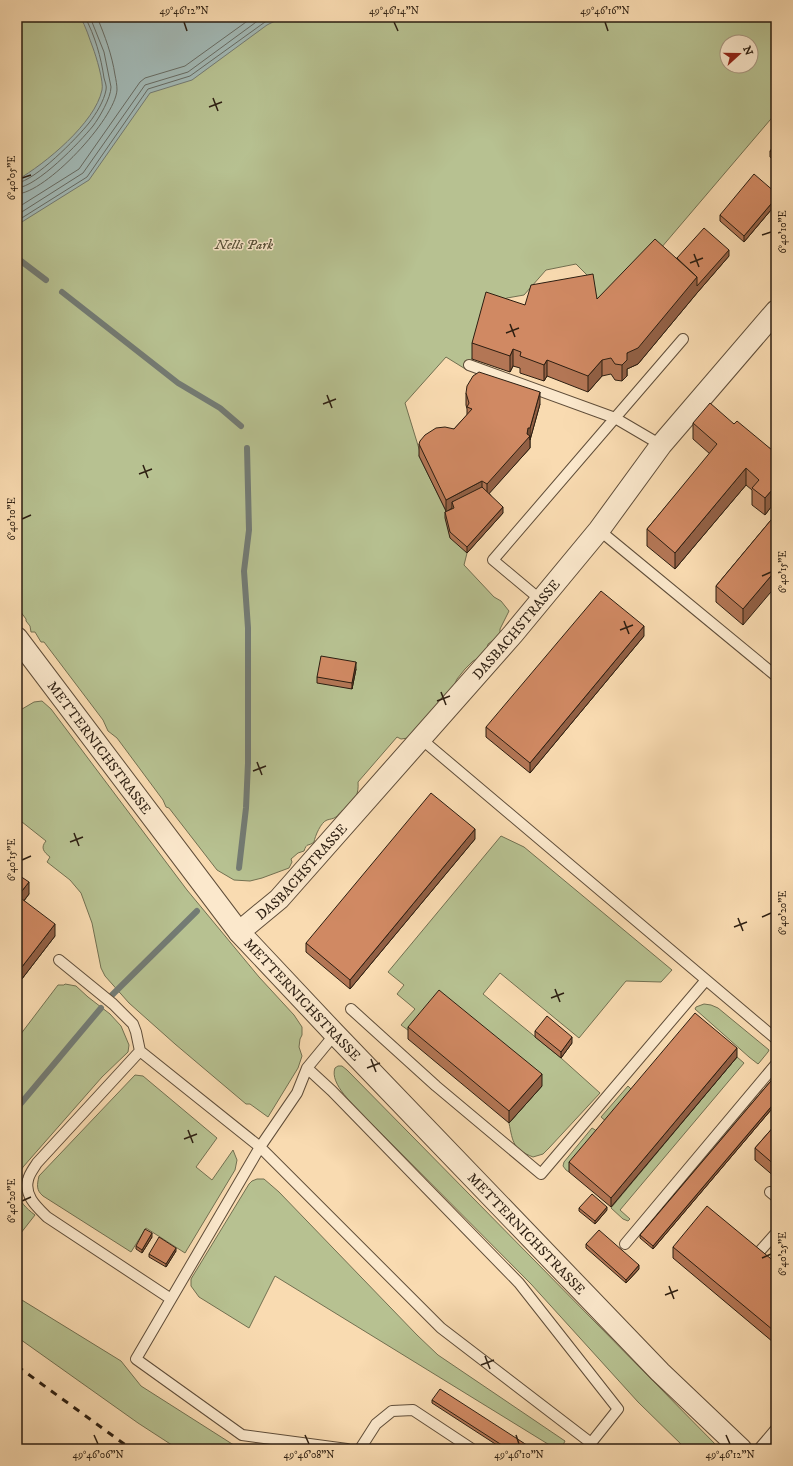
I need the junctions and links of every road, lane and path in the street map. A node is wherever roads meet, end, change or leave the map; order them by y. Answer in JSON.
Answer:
{"nodes":[{"id":1,"x":776,"y":310,"type":"edge"},
{"id":2,"x":683,"y":339,"type":"dead end"},
{"id":3,"x":470,"y":365,"type":"dead end"},
{"id":4,"x":615,"y":418,"type":"junction"},
{"id":5,"x":661,"y":445,"type":"junction"},
{"id":6,"x":599,"y":530,"type":"junction"},
{"id":7,"x":542,"y":601,"type":"junction"},
{"id":8,"x":17,"y":638,"type":"edge"},
{"id":9,"x":776,"y":676,"type":"edge"},
{"id":10,"x":420,"y":738,"type":"junction"},
{"id":11,"x":239,"y":932,"type":"junction"},
{"id":12,"x":59,"y":960,"type":"dead end"},
{"id":13,"x":706,"y":980,"type":"junction"},
{"id":14,"x":352,"y":1009,"type":"dead end"},
{"id":15,"x":335,"y":1034,"type":"junction"},
{"id":16,"x":776,"y":1039,"type":"edge"},
{"id":17,"x":140,"y":1051,"type":"junction"},
{"id":18,"x":776,"y":1064,"type":"edge"},
{"id":19,"x":307,"y":1068,"type":"junction"},
{"id":20,"x":260,"y":1148,"type":"junction"},
{"id":21,"x":776,"y":1233,"type":"edge"},
{"id":22,"x":625,"y":1244,"type":"dead end"},
{"id":23,"x":760,"y":1251,"type":"edge"},
{"id":24,"x":171,"y":1299,"type":"junction"},
{"id":25,"x":776,"y":1429,"type":"edge"},
{"id":26,"x":589,"y":1446,"type":"edge"},
{"id":27,"x":347,"y":1449,"type":"edge"},
{"id":28,"x":360,"y":1449,"type":"edge"},
{"id":29,"x":472,"y":1449,"type":"edge"},
{"id":30,"x":741,"y":1449,"type":"edge"},
{"id":31,"x":759,"y":1449,"type":"edge"}],
"edges":[{"from":1,"to":5,"type":"street","name":"DASBACHSTRASSE"},
{"from":2,"to":4,"type":"lane"},
{"from":3,"to":4,"type":"lane"},
{"from":4,"to":5,"type":"lane"},
{"from":4,"to":7,"type":"lane"},
{"from":5,"to":6,"type":"street","name":"DASBACHSTRASSE"},
{"from":6,"to":7,"type":"street","name":"DASBACHSTRASSE"},
{"from":6,"to":9,"type":"lane"},
{"from":7,"to":10,"type":"street","name":"DASBACHSTRASSE"},
{"from":8,"to":11,"type":"street","name":"METTERNICHSTRASSE"},
{"from":10,"to":11,"type":"street","name":"DASBACHSTRASSE"},
{"from":10,"to":13,"type":"lane"},
{"from":11,"to":15,"type":"street","name":"METTERNICHSTRASSE"},
{"from":12,"to":17,"type":"lane"},
{"from":13,"to":14,"type":"lane"},
{"from":13,"to":16,"type":"lane"},
{"from":15,"to":19,"type":"lane"},
{"from":15,"to":30,"type":"street","name":"METTERNICHSTRASSE"},
{"from":17,"to":20,"type":"lane"},
{"from":17,"to":24,"type":"lane"},
{"from":18,"to":22,"type":"lane"},
{"from":19,"to":20,"type":"lane"},
{"from":19,"to":26,"type":"lane"},
{"from":20,"to":24,"type":"lane"},
{"from":20,"to":26,"type":"lane"},
{"from":21,"to":23,"type":"lane"},
{"from":24,"to":27,"type":"lane"},
{"from":25,"to":31,"type":"lane"},
{"from":28,"to":29,"type":"lane"}]}
